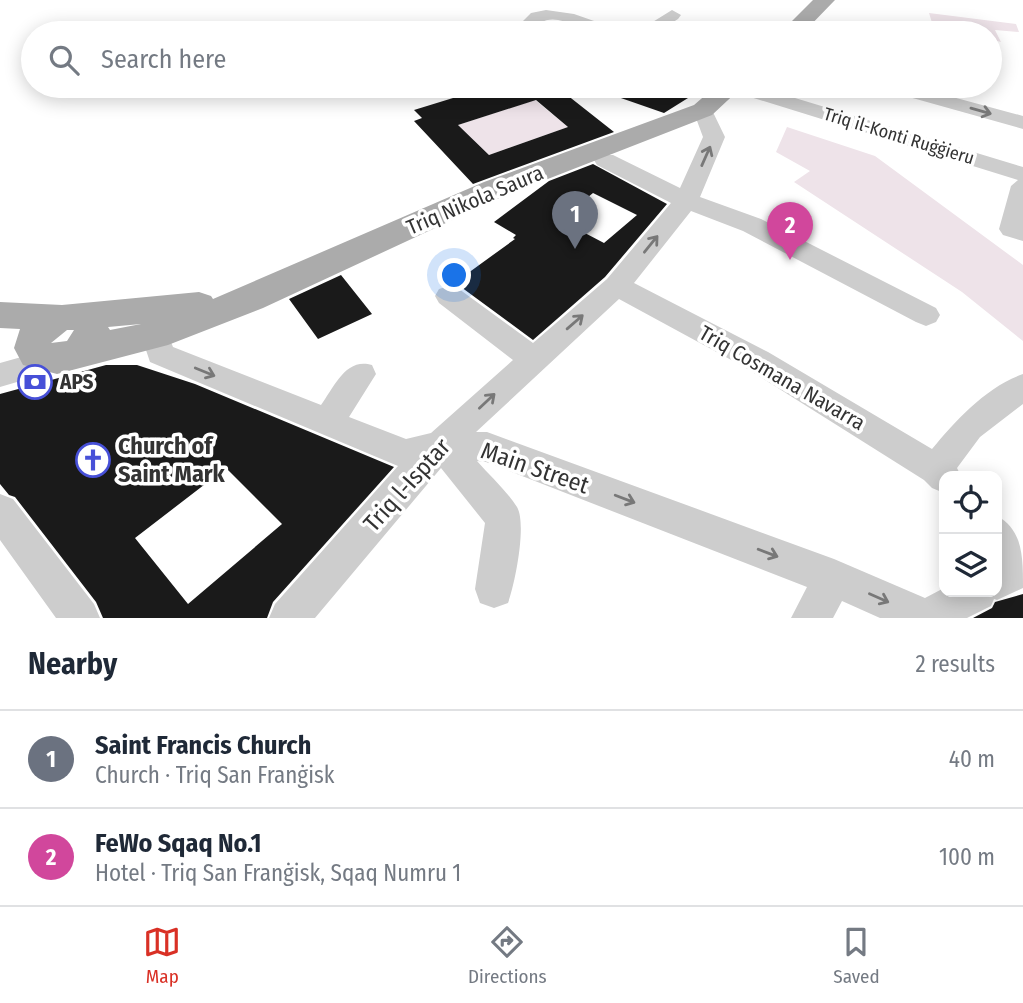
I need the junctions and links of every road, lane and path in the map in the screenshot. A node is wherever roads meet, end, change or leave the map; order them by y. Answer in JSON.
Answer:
{"nodes":[{"id":1,"x":825,"y":0,"type":"edge"},
{"id":2,"x":672,"y":15,"type":"dead end"},
{"id":3,"x":531,"y":21,"type":"edge"},
{"id":4,"x":574,"y":21,"type":"edge"},
{"id":5,"x":663,"y":21,"type":"edge"},
{"id":6,"x":803,"y":21,"type":"edge"},
{"id":7,"x":705,"y":98,"type":"edge"},
{"id":8,"x":718,"y":98,"type":"edge"},
{"id":9,"x":741,"y":98,"type":"edge"},
{"id":10,"x":934,"y":98,"type":"edge"},
{"id":11,"x":1023,"y":123,"type":"edge"},
{"id":12,"x":605,"y":160,"type":"dead end"},
{"id":13,"x":1023,"y":174,"type":"edge"},
{"id":14,"x":1023,"y":186,"type":"edge"},
{"id":15,"x":686,"y":201,"type":"junction"},
{"id":16,"x":1018,"y":231,"type":"edge"},
{"id":17,"x":617,"y":286,"type":"junction"},
{"id":18,"x":449,"y":296,"type":"dead end"},
{"id":19,"x":251,"y":299,"type":"junction"},
{"id":20,"x":116,"y":314,"type":"junction"},
{"id":21,"x":0,"y":315,"type":"edge"},
{"id":22,"x":926,"y":315,"type":"dead end"},
{"id":23,"x":155,"y":335,"type":"junction"},
{"id":24,"x":52,"y":336,"type":"edge"},
{"id":25,"x":533,"y":359,"type":"junction"},
{"id":26,"x":361,"y":374,"type":"dead end"},
{"id":27,"x":0,"y":375,"type":"edge"},
{"id":28,"x":1023,"y":387,"type":"edge"},
{"id":29,"x":327,"y":422,"type":"junction"},
{"id":30,"x":443,"y":445,"type":"junction"},
{"id":31,"x":941,"y":471,"type":"edge"},
{"id":32,"x":939,"y":472,"type":"edge"},
{"id":33,"x":2,"y":517,"type":"edge"},
{"id":34,"x":1002,"y":551,"type":"edge"},
{"id":35,"x":1009,"y":575,"type":"edge"},
{"id":36,"x":834,"y":578,"type":"junction"},
{"id":37,"x":494,"y":589,"type":"dead end"},
{"id":38,"x":967,"y":597,"type":"edge"},
{"id":39,"x":80,"y":618,"type":"edge"},
{"id":40,"x":289,"y":618,"type":"edge"},
{"id":41,"x":811,"y":618,"type":"edge"},
{"id":42,"x":926,"y":618,"type":"edge"}],
"edges":[{"from":1,"to":6,"type":"main road"},
{"from":2,"to":5,"type":"street"},
{"from":3,"to":4,"type":"street"},
{"from":7,"to":19,"type":"main road","name":"Triq Nikola Saura"},
{"from":15,"to":8,"type":"street","name":"Triq l-Isptar","one_way":true},
{"from":9,"to":13,"type":"street","name":"Triq il-Konti Ruġġieru"},
{"from":10,"to":11,"type":"street","one_way":true},
{"from":12,"to":15,"type":"street"},
{"from":14,"to":16,"type":"street"},
{"from":17,"to":15,"type":"street","name":"Triq l-Isptar","one_way":true},
{"from":15,"to":22,"type":"street"},
{"from":25,"to":17,"type":"street","name":"Triq l-Isptar","one_way":true},
{"from":17,"to":32,"type":"street","name":"Triq Cosmana Navarra"},
{"from":18,"to":25,"type":"street"},
{"from":19,"to":20,"type":"main road","name":"Triq Nikola Saura"},
{"from":19,"to":23,"type":"main road","name":"Triq Nikola Saura"},
{"from":20,"to":23,"type":"main road"},
{"from":20,"to":24,"type":"main road","name":"Triq Nikola Saura"},
{"from":21,"to":24,"type":"main road"},
{"from":23,"to":24,"type":"main road","name":"Triq Nikola Saura"},
{"from":23,"to":29,"type":"street","name":"Main Street","one_way":true},
{"from":24,"to":27,"type":"street"},
{"from":30,"to":25,"type":"street","name":"Triq l-Isptar","one_way":true},
{"from":26,"to":29,"type":"street"},
{"from":28,"to":31,"type":"street"},
{"from":29,"to":30,"type":"street","name":"Main Street"},
{"from":30,"to":36,"type":"street","name":"Main Street","one_way":true},
{"from":30,"to":37,"type":"street"},
{"from":30,"to":40,"type":"street","name":"Triq l-Isptar"},
{"from":33,"to":39,"type":"street"},
{"from":34,"to":35,"type":"street"},
{"from":36,"to":41,"type":"street"},
{"from":36,"to":42,"type":"street","name":"Main Street","one_way":true},
{"from":38,"to":42,"type":"street"}]}
